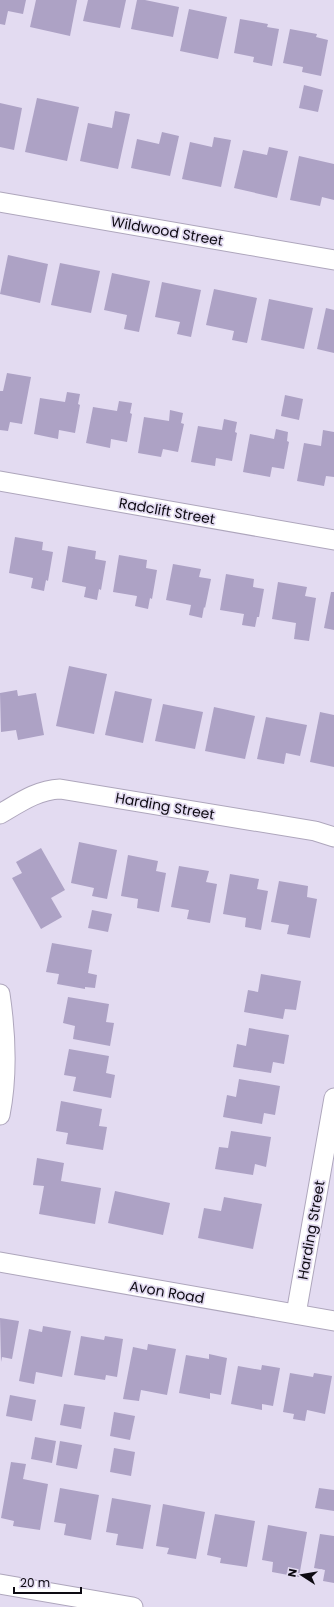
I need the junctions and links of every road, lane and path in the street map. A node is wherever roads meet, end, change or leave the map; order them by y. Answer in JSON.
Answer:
{"nodes":[{"id":1,"x":0,"y":202,"type":"edge"},
{"id":2,"x":334,"y":260,"type":"edge"},
{"id":3,"x":0,"y":481,"type":"edge"},
{"id":4,"x":334,"y":540,"type":"edge"},
{"id":5,"x":0,"y":814,"type":"edge"},
{"id":6,"x":334,"y":837,"type":"edge"},
{"id":7,"x":0,"y":994,"type":"edge"},
{"id":8,"x":334,"y":1098,"type":"edge"},
{"id":9,"x":0,"y":1115,"type":"edge"},
{"id":10,"x":0,"y":1262,"type":"edge"},
{"id":11,"x":296,"y":1314,"type":"junction"},
{"id":12,"x":334,"y":1321,"type":"edge"},
{"id":13,"x":0,"y":1584,"type":"edge"},
{"id":14,"x":133,"y":1607,"type":"edge"}],
"edges":[{"from":1,"to":2,"type":"street","name":"Wildwood Street"},
{"from":3,"to":4,"type":"street","name":"Radclift Street"},
{"from":5,"to":6,"type":"street","name":"Harding Street"},
{"from":7,"to":9,"type":"street"},
{"from":8,"to":11,"type":"street","name":"Harding Street"},
{"from":10,"to":11,"type":"street","name":"Avon Road"},
{"from":11,"to":12,"type":"street","name":"Avon Road"},
{"from":13,"to":14,"type":"street"}]}
